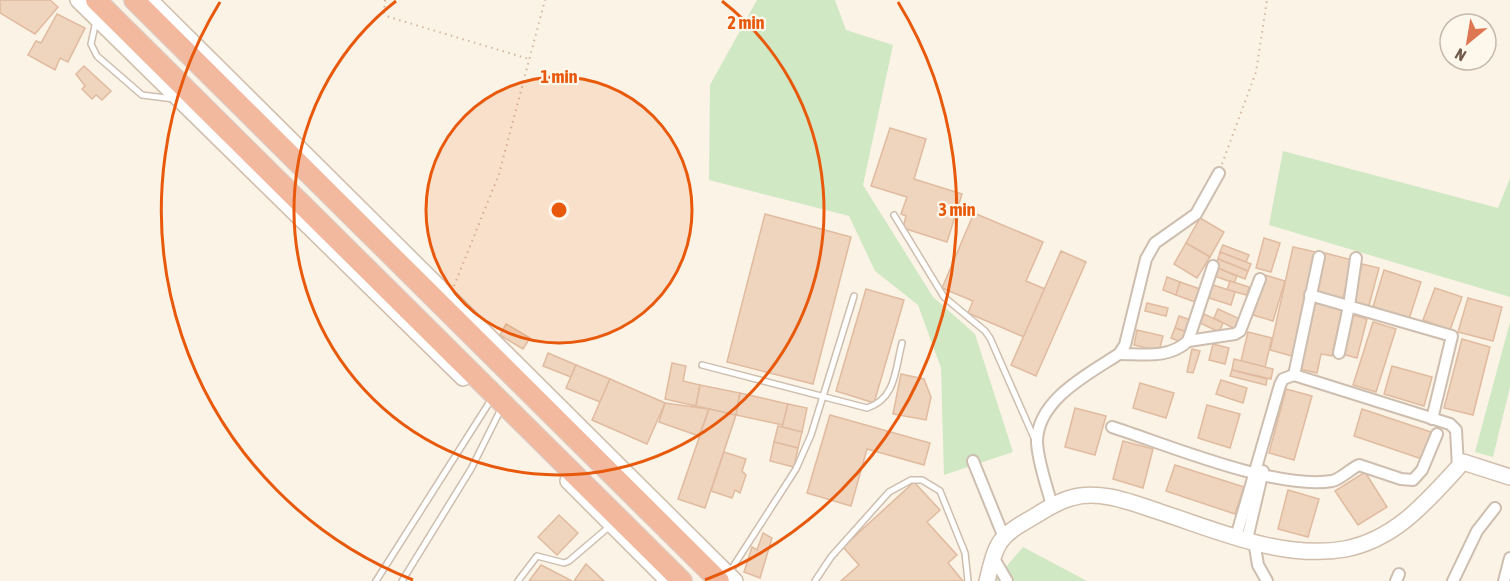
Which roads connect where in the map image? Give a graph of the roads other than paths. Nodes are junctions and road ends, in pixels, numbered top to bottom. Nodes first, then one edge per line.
1 (78, 0) edge
2 (134, 0) edge
3 (150, 0) edge
4 (96, 9) edge
5 (178, 99) junction
6 (1219, 173) road end
7 (894, 215) dead end
8 (1320, 257) dead end
9 (1356, 258) dead end
10 (1213, 266) dead end
11 (1260, 279) dead end
12 (1310, 295) junction
13 (854, 296) dead end
14 (1349, 306) junction
15 (1188, 341) junction
16 (902, 344) dead end
17 (1339, 353) dead end
18 (1119, 354) junction
19 (702, 365) dead end
20 (1294, 375) junction
21 (823, 399) junction
22 (494, 408) junction
23 (1432, 419) junction
24 (1112, 427) dead end
25 (1437, 434) dead end
26 (1037, 445) junction
27 (974, 461) dead end
28 (1458, 467) junction
29 (1259, 474) junction
30 (1510, 477) edge
31 (1052, 506) junction
32 (1496, 508) dead end
33 (611, 525) junction
34 (1008, 532) junction
35 (1246, 539) junction
36 (993, 557) junction
37 (1510, 558) edge
38 (727, 579) edge
39 (377, 580) edge
40 (402, 581) edge
41 (518, 581) edge
42 (668, 581) edge
43 (681, 581) edge
44 (815, 581) edge
45 (968, 581) edge
46 (987, 581) edge
47 (1007, 581) edge
48 (1267, 581) edge
49 (1454, 581) edge
50 (1504, 581) edge

1 - 4 street
2 - 38 highway
3 - 38 street
4 - 5 street
4 - 5 lane
4 - 43 highway
5 - 22 street
6 - 18 street
7 - 26 lane
8 - 12 street
9 - 14 street
10 - 15 street
11 - 15 street
12 - 14 street
12 - 20 street
13 - 21 lane
14 - 17 street
14 - 23 street
15 - 18 street
16 - 21 lane
18 - 26 street
19 - 21 lane
20 - 23 street
20 - 29 street
21 - 38 lane
22 - 33 street
22 - 39 lane
22 - 40 lane
23 - 28 street
24 - 29 street
25 - 29 street
26 - 31 street
27 - 34 street
28 - 30 street
28 - 35 street
29 - 35 street
31 - 34 street
31 - 35 street
32 - 49 street
33 - 41 lane
33 - 42 street
34 - 36 street
35 - 48 street
36 - 46 street
36 - 47 street
37 - 50 street
44 - 45 lane

